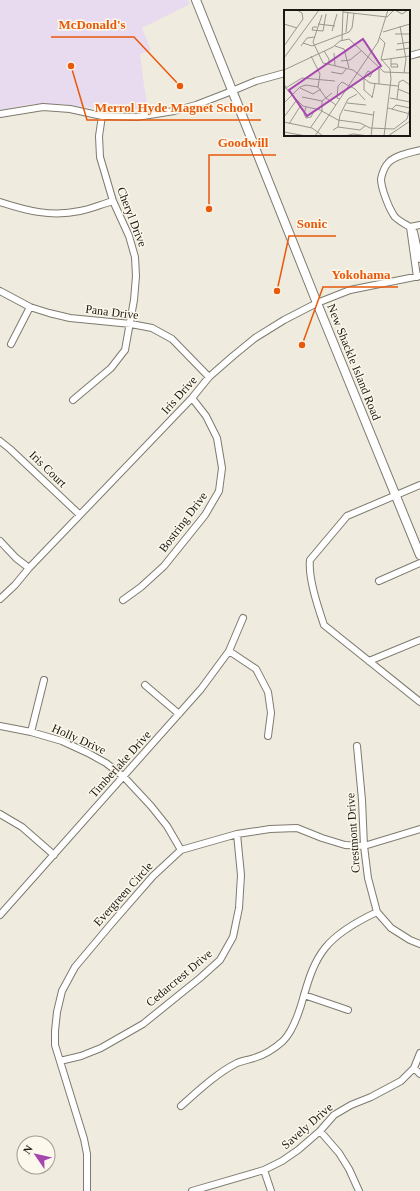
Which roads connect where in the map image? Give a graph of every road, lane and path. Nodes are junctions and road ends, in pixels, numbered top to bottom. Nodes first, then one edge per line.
1 (196, 0) edge
2 (420, 53) edge
3 (410, 56) edge
4 (284, 73) edge
5 (232, 91) junction
6 (0, 114) edge
7 (102, 116) junction
8 (420, 150) edge
9 (113, 201) junction
10 (0, 202) edge
11 (414, 226) edge
12 (420, 259) edge
13 (419, 276) edge
14 (0, 291) edge
15 (317, 303) junction
16 (30, 307) junction
17 (131, 324) junction
18 (11, 344) dead end
19 (209, 377) junction
20 (192, 398) junction
21 (73, 400) dead end
22 (0, 441) edge
23 (420, 485) edge
24 (396, 494) junction
25 (80, 515) junction
26 (0, 541) edge
27 (420, 555) edge
28 (420, 563) edge
29 (29, 568) junction
30 (379, 581) dead end
31 (0, 600) edge
32 (123, 600) dead end
33 (243, 618) dead end
34 (420, 640) edge
35 (229, 651) junction
36 (369, 661) junction
37 (44, 680) dead end
38 (145, 685) dead end
39 (420, 702) edge
40 (179, 714) junction
41 (0, 726) edge
42 (31, 732) junction
43 (268, 736) dead end
44 (357, 746) dead end
45 (124, 777) junction
46 (0, 814) edge
47 (420, 829) edge
48 (237, 834) junction
49 (364, 846) junction
50 (181, 850) junction
51 (54, 855) junction
52 (377, 912) junction
53 (0, 915) edge
54 (420, 944) edge
55 (304, 994) junction
56 (348, 1010) dead end
57 (420, 1053) edge
58 (60, 1061) junction
59 (414, 1068) junction
60 (420, 1074) edge
61 (181, 1106) dead end
62 (320, 1130) junction
63 (264, 1170) junction
64 (87, 1191) edge
65 (192, 1191) edge
66 (271, 1191) edge
67 (359, 1191) edge

1 - 5 main road, New Shackle Island Road
2 - 3 street
4 - 5 street
5 - 7 street
5 - 15 main road, New Shackle Island Road
6 - 7 street
7 - 9 street, Cheryl Drive
8 - 11 street
9 - 10 street
9 - 17 street, Cheryl Drive
11 - 12 street
11 - 13 street
13 - 15 street, Iris Drive
14 - 16 street, Pana Drive
15 - 19 street, Iris Drive
15 - 24 main road, New Shackle Island Road
16 - 17 street, Pana Drive
16 - 18 street
17 - 19 street, Pana Drive
17 - 21 street, Cheryl Drive
19 - 20 street, Iris Drive
20 - 25 street, Iris Drive
20 - 32 street, Bostring Drive
22 - 25 street, Iris Court
23 - 24 street
24 - 27 main road, New Shackle Island Road
24 - 36 street
25 - 29 street, Iris Drive
26 - 29 street
28 - 30 street
29 - 31 street, Iris Drive
33 - 35 street, Timberlake Drive
34 - 36 street
35 - 40 street, Timberlake Drive
35 - 43 street
36 - 39 street
37 - 42 street
38 - 40 street
40 - 45 street, Timberlake Drive
41 - 42 street, Holly Drive
42 - 45 street, Holly Drive
44 - 49 street, Crestmont Drive
45 - 50 street, Holly Drive
45 - 51 street, Timberlake Drive
46 - 51 street
47 - 49 street, Evergreen Circle
48 - 49 street, Evergreen Circle
48 - 50 street, Evergreen Circle
48 - 58 street, Cedarcrest Drive
49 - 52 street, Crestmont Drive
50 - 58 street, Evergreen Circle
51 - 53 street, Timberlake Drive
52 - 54 street, Crestmont Drive
52 - 55 street
55 - 56 street
55 - 61 street
57 - 59 street, Savely Drive
58 - 64 street, Evergreen Circle
59 - 60 street
59 - 62 street, Savely Drive
62 - 63 street, Savely Drive
62 - 67 street
63 - 65 street, Savely Drive
63 - 66 street

